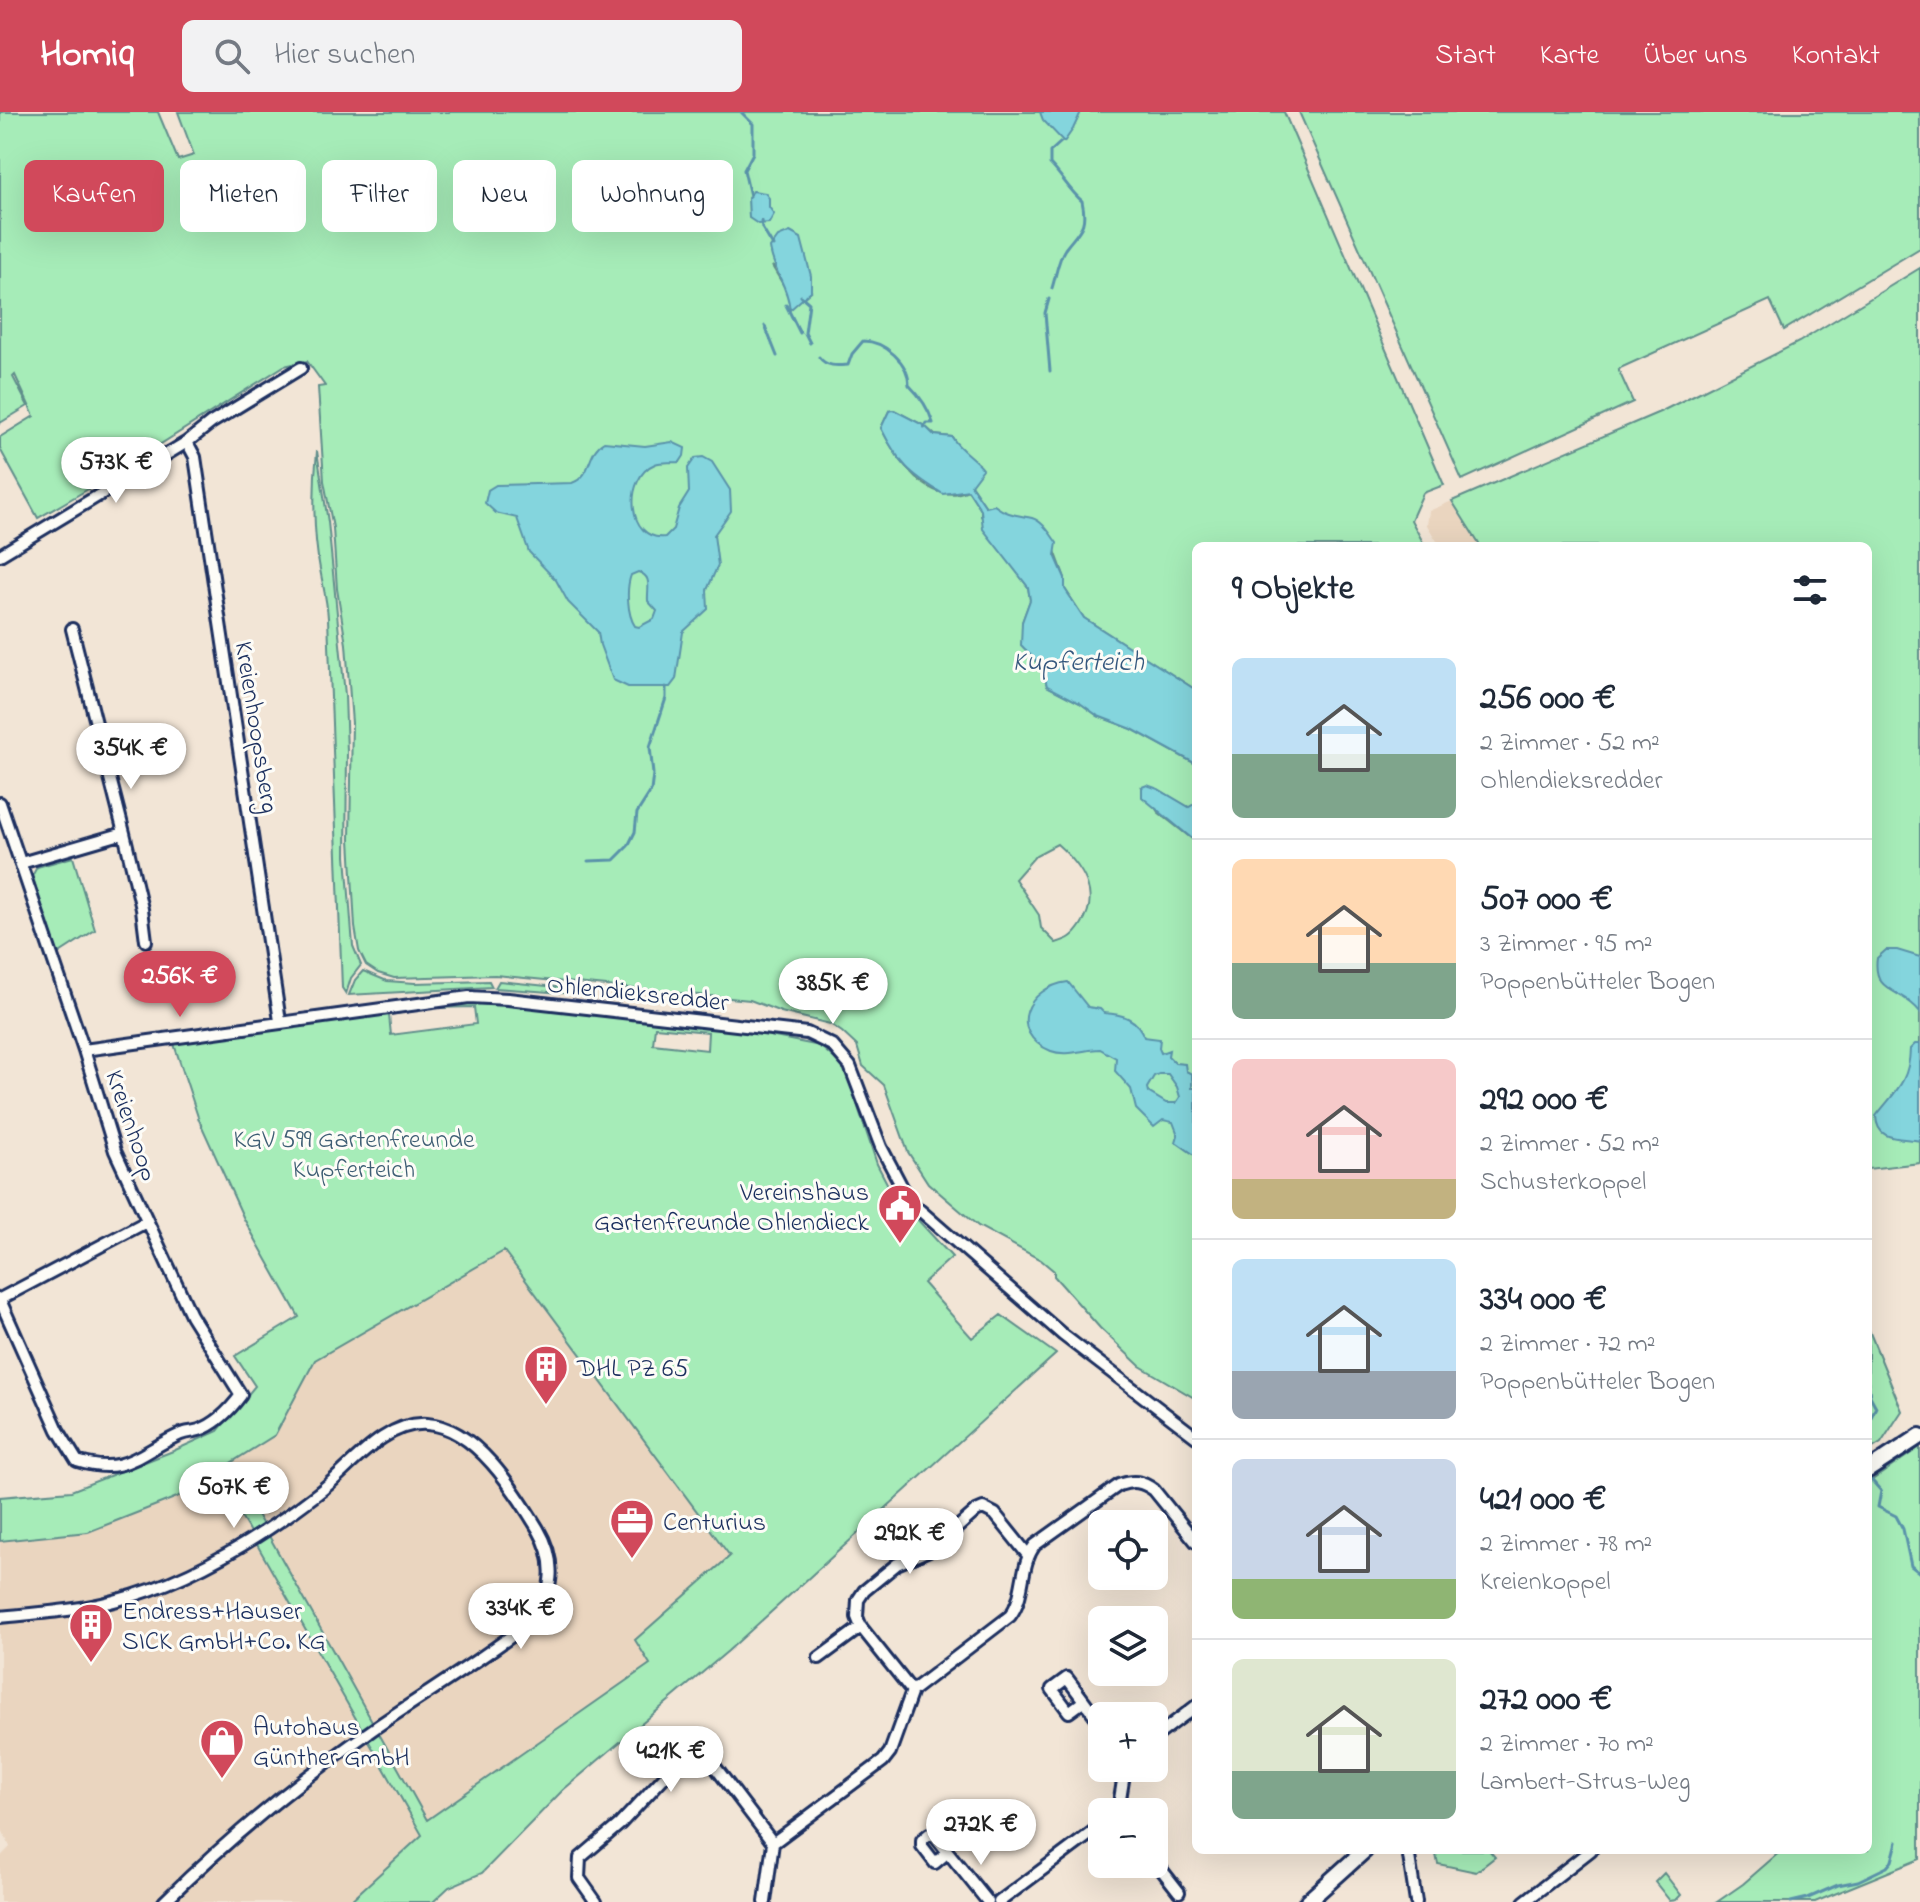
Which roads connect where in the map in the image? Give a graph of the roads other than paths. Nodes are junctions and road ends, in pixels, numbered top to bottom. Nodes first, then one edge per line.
1 (301, 368) dead end
2 (187, 442) junction
3 (0, 555) edge
4 (72, 629) dead end
5 (0, 803) edge
6 (124, 833) junction
7 (21, 863) junction
8 (146, 941) dead end
9 (280, 1021) junction
10 (84, 1050) junction
11 (146, 1222) junction
12 (0, 1299) edge
13 (1192, 1434) edge
14 (1920, 1436) edge
15 (1872, 1467) edge
16 (1192, 1537) edge
17 (1028, 1555) junction
18 (0, 1617) edge
19 (861, 1627) junction
20 (819, 1658) dead end
21 (912, 1691) junction
22 (1084, 1701) dead end
23 (1088, 1706) edge
24 (1192, 1709) edge
25 (1168, 1727) edge
26 (1088, 1835) edge
27 (773, 1843) junction
28 (948, 1852) dead end
29 (1361, 1854) edge
30 (1409, 1854) edge
31 (1586, 1854) edge
32 (1168, 1878) edge
33 (1179, 1892) dead end
34 (164, 1902) edge
35 (596, 1902) edge
36 (765, 1902) edge
37 (988, 1902) edge
38 (999, 1902) edge
39 (1307, 1902) edge
40 (1416, 1902) edge
41 (1524, 1902) edge

1 - 2 street
2 - 3 street
2 - 9 street, Kreienhoopsberg
4 - 6 street
5 - 7 street, Kreienhoop
6 - 7 street
6 - 8 street
7 - 10 street, Kreienhoop
9 - 10 street, Ohlendieksredder
9 - 13 street, Ohlendieksredder
10 - 11 street, Kreienhoop
11 - 12 street
11 - 12 street, Kreienhoop
14 - 15 main road
16 - 17 street
17 - 19 street
17 - 21 street
18 - 34 street
19 - 20 street
19 - 21 street
21 - 27 street
22 - 23 street
24 - 25 street
26 - 38 street
27 - 35 street
27 - 36 street
28 - 37 street
29 - 39 main road
30 - 40 street
31 - 41 street
32 - 33 street

